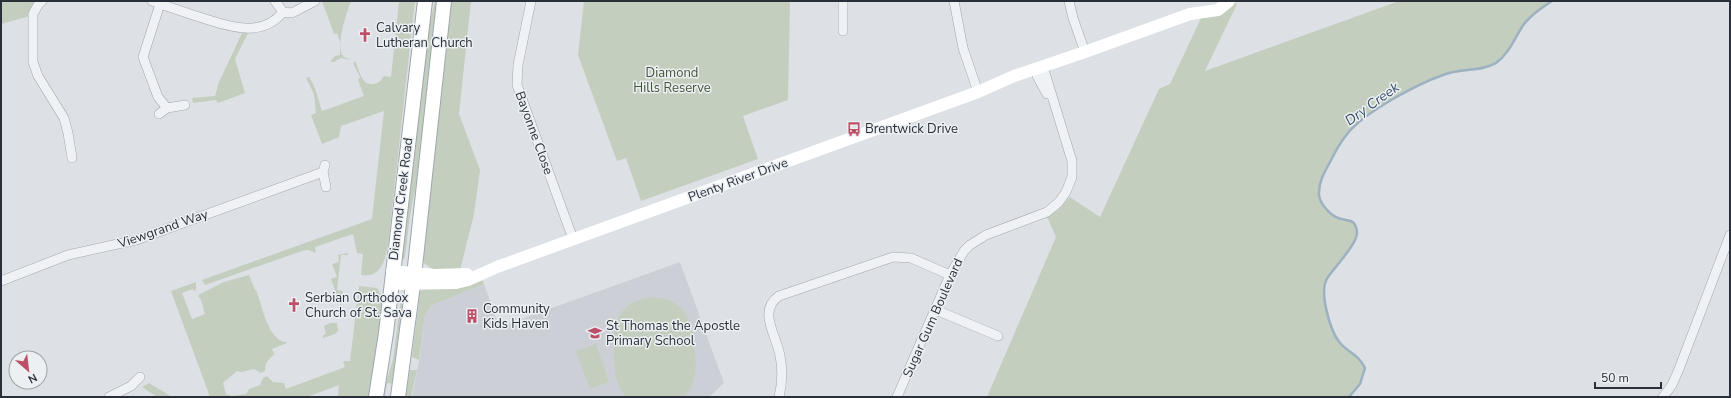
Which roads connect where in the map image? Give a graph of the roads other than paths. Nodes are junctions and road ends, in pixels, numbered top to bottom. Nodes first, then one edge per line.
1 (42, 1) edge
2 (275, 1) edge
3 (315, 1) edge
4 (425, 1) edge
5 (444, 1) edge
6 (531, 1) edge
7 (843, 1) edge
8 (954, 1) edge
9 (1069, 1) edge
10 (1219, 1) edge
11 (1229, 1) edge
12 (156, 2) edge
13 (283, 12) junction
14 (1190, 14) junction
15 (843, 31) dead end
16 (1086, 52) junction
17 (1040, 72) junction
18 (978, 92) junction
19 (185, 105) dead end
20 (167, 108) junction
21 (159, 114) dead end
22 (72, 158) dead end
23 (326, 187) dead end
24 (1730, 235) edge
25 (573, 239) junction
26 (950, 275) junction
27 (392, 278) junction
28 (414, 279) junction
29 (1, 281) edge
30 (936, 310) junction
31 (998, 336) dead end
32 (140, 377) dead end
33 (109, 397) edge
34 (376, 397) edge
35 (398, 397) edge
36 (779, 397) edge
37 (897, 397) edge
38 (1663, 397) edge

1 - 22 street
2 - 13 street
3 - 13 street
4 - 27 main road, Diamond Creek Road
5 - 28 main road, Diamond Creek Road
6 - 25 street, Bayonne Close
7 - 15 street
8 - 18 street
9 - 16 street
10 - 14 street, Plenty River Drive
11 - 14 street, Plenty River Drive
12 - 13 street
12 - 20 street
14 - 16 street, Plenty River Drive
16 - 17 street, Plenty River Drive
17 - 18 street, Plenty River Drive
17 - 26 street, Sugar Gum Boulevard
18 - 25 street, Plenty River Drive
19 - 20 street
20 - 21 street
23 - 29 street, Viewgrand Way
24 - 38 street
25 - 28 street, Plenty River Drive
26 - 30 street, Sugar Gum Boulevard
26 - 36 street
27 - 28 street, Plenty River Drive
27 - 34 main road, Diamond Creek Road
28 - 35 main road, Diamond Creek Road
30 - 31 street
30 - 37 street, Sugar Gum Boulevard
32 - 33 street

